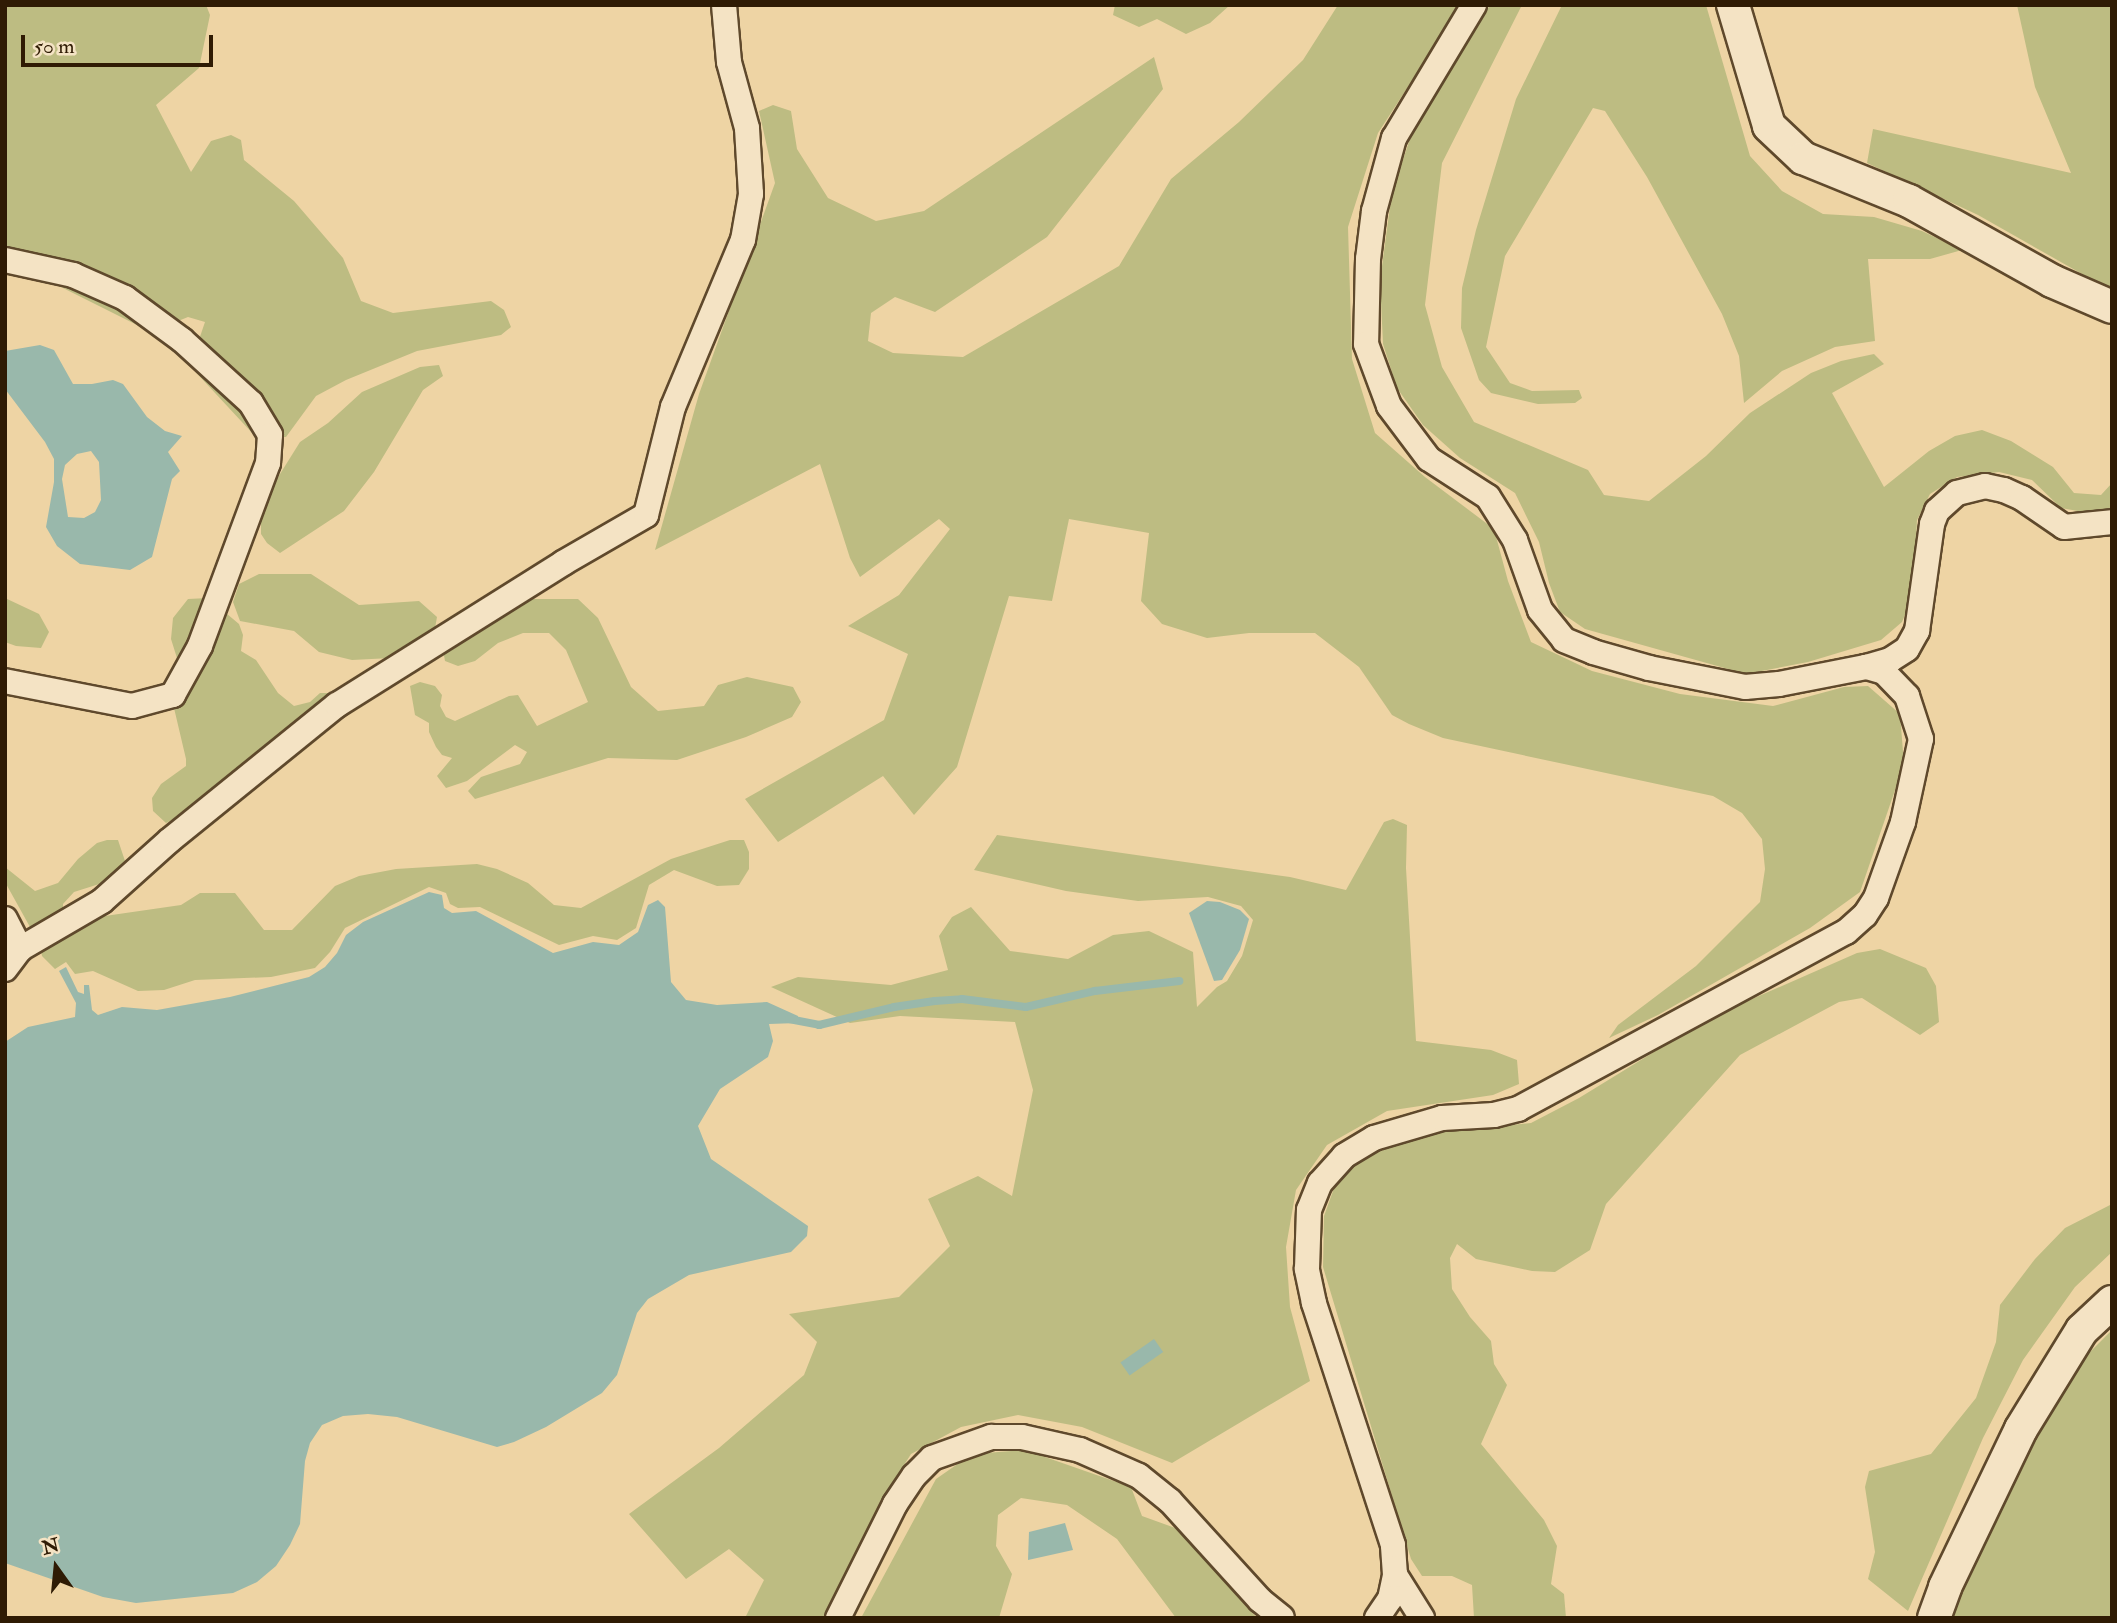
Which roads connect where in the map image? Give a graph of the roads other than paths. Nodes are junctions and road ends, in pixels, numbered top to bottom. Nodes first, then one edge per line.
1 (724, 5) edge
2 (1474, 5) edge
3 (1732, 5) edge
4 (5, 260) edge
5 (2112, 307) edge
6 (2112, 523) edge
7 (1866, 667) junction
8 (5, 681) edge
9 (5, 919) edge
10 (20, 949) junction
11 (5, 969) edge
12 (2112, 1302) edge
13 (1395, 1575) junction
14 (838, 1618) edge
15 (1282, 1618) edge
16 (1377, 1618) edge
17 (1422, 1618) edge
18 (1934, 1618) edge

1 - 10 street
2 - 7 street
3 - 5 street
4 - 8 street
6 - 7 street
7 - 13 street
9 - 10 street
10 - 11 street
12 - 18 street
13 - 16 street
13 - 17 street
14 - 15 street

